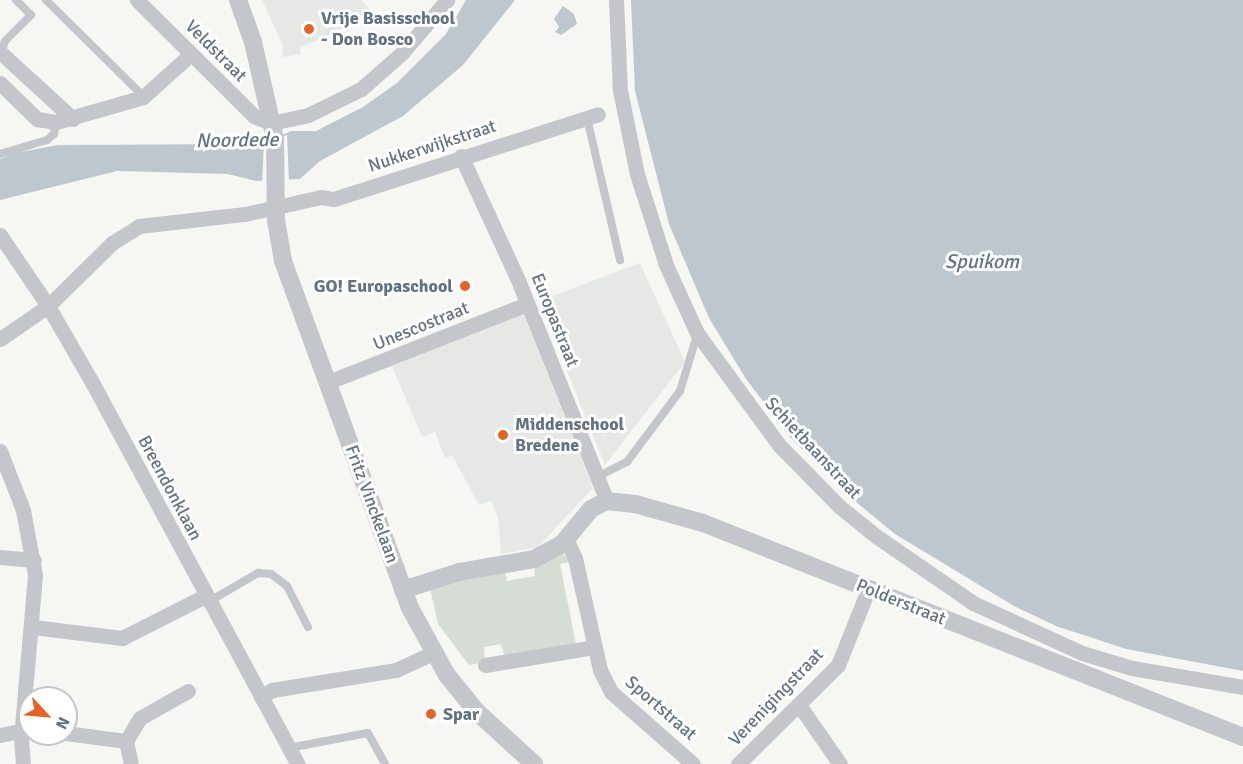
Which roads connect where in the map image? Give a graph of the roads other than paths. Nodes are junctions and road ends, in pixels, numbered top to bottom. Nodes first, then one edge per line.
1 (16, 0) edge
2 (46, 0) edge
3 (137, 0) edge
4 (238, 0) edge
5 (447, 0) edge
6 (616, 0) edge
7 (1, 51) edge
8 (191, 54) junction
9 (0, 84) edge
10 (143, 97) junction
11 (593, 116) joint
12 (72, 119) junction
13 (56, 122) junction
14 (273, 131) junction
15 (0, 154) edge
16 (461, 156) junction
17 (277, 208) junction
18 (0, 235) edge
19 (620, 260) dead end
20 (528, 304) junction
21 (48, 306) junction
22 (697, 333) junction
23 (0, 339) edge
24 (328, 382) junction
25 (0, 451) edge
26 (4, 469) edge
27 (597, 477) junction
28 (607, 501) junction
29 (566, 539) junction
30 (0, 557) edge
31 (33, 560) junction
32 (403, 590) junction
33 (868, 590) junction
34 (207, 599) junction
35 (33, 627) junction
36 (308, 627) dead end
37 (594, 647) junction
38 (432, 653) junction
39 (485, 665) dead end
40 (29, 686) edge
41 (1243, 687) edge
42 (188, 692) dead end
43 (261, 697) junction
44 (799, 705) junction
45 (18, 730) edge
46 (0, 735) edge
47 (78, 735) edge
48 (1243, 737) edge
49 (126, 741) junction
50 (24, 746) edge
51 (289, 748) junction
52 (23, 764) edge
53 (130, 764) edge
54 (298, 764) edge
55 (385, 764) edge
56 (534, 764) edge
57 (693, 764) edge
58 (738, 764) edge
59 (840, 764) edge

1 - 7 lane
2 - 10 lane
3 - 8 street, Veldstraat
4 - 14 street, Fritz Vinckelaan
5 - 14 street
6 - 22 street, Schietbaanstraat
7 - 12 street
8 - 10 street
8 - 14 street, Veldstraat
9 - 13 street
10 - 12 street
11 - 16 street, Nukkerwijkstraat
11 - 19 lane
12 - 13 street
13 - 15 lane
14 - 17 street, Fritz Vinckelaan
16 - 17 street, Nukkerwijkstraat
16 - 20 street, Europastraat
17 - 21 street, Nukkerwijkstraat
17 - 24 street, Fritz Vinckelaan
18 - 21 street, Breendonklaan
20 - 24 street, Unescostraat
20 - 27 street, Europastraat
21 - 23 street, Nukkerwijkstraat
21 - 34 street, Breendonklaan
22 - 27 lane
22 - 41 street, Schietbaanstraat
24 - 32 street, Fritz Vinckelaan
25 - 26 street
26 - 31 street
27 - 28 street, Europastraat
28 - 29 street
28 - 33 street, Polderstraat
29 - 32 street
29 - 37 street, Sportstraat
30 - 31 street
31 - 35 street
32 - 38 street, Fritz Vinckelaan
33 - 44 street, Verenigingstraat
33 - 48 street, Polderstraat
34 - 35 street
34 - 36 lane
34 - 43 street, Breendonklaan
35 - 40 street
37 - 39 street
37 - 57 street, Sportstraat
38 - 43 street
38 - 56 street, Fritz Vinckelaan
42 - 49 street
43 - 51 street, Breendonklaan
44 - 58 street, Verenigingstraat
44 - 59 street
45 - 46 street
47 - 49 street
49 - 53 street
50 - 52 street
51 - 54 street, Breendonklaan
51 - 55 lane

